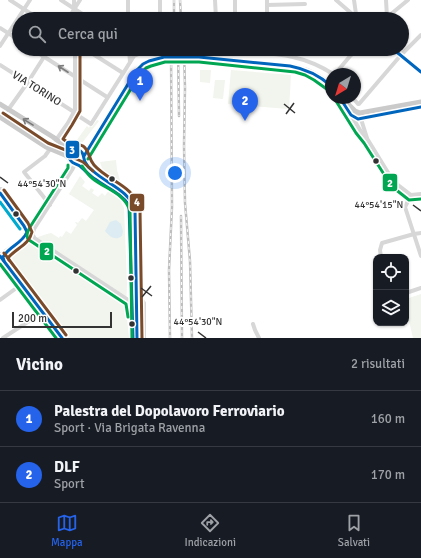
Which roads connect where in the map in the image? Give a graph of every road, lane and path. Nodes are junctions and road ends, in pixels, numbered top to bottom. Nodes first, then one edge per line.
1 (10, 0) edge
2 (30, 0) edge
3 (61, 0) edge
4 (74, 0) edge
5 (80, 0) edge
6 (128, 0) edge
7 (160, 0) edge
8 (215, 0) edge
9 (235, 0) edge
10 (267, 0) edge
11 (336, 0) edge
12 (354, 0) edge
13 (386, 0) edge
14 (408, 0) edge
15 (306, 4) dead end
16 (267, 5) junction
17 (74, 9) junction
18 (24, 10) junction
19 (27, 12) edge
20 (72, 12) edge
21 (79, 12) edge
22 (128, 12) edge
23 (160, 12) edge
24 (216, 12) edge
25 (235, 12) edge
26 (267, 12) edge
27 (350, 12) edge
28 (356, 12) edge
29 (386, 12) edge
30 (393, 12) edge
31 (0, 28) edge
32 (12, 29) edge
33 (9, 34) junction
34 (421, 35) edge
35 (12, 36) edge
36 (0, 46) edge
37 (409, 46) edge
38 (44, 56) joint
39 (75, 56) edge
40 (96, 56) edge
41 (130, 56) edge
42 (134, 56) edge
43 (288, 56) edge
44 (350, 56) edge
45 (399, 56) edge
46 (401, 56) edge
47 (200, 57) joint
48 (130, 62) junction
49 (0, 65) edge
50 (325, 68) edge
51 (339, 68) edge
52 (421, 72) edge
53 (123, 74) junction
54 (75, 77) junction
55 (325, 81) edge
56 (28, 82) junction
57 (107, 98) junction
58 (361, 102) edge
59 (421, 102) edge
60 (0, 104) edge
61 (346, 104) edge
62 (421, 107) edge
63 (8, 110) junction
64 (74, 112) junction
65 (353, 113) junction
66 (372, 116) junction
67 (0, 118) edge
68 (361, 119) junction
69 (106, 120) junction
70 (364, 128) junction
71 (56, 140) junction
72 (368, 140) junction
73 (50, 149) junction
74 (75, 149) junction
75 (68, 157) junction
76 (84, 157) junction
77 (75, 164) junction
78 (0, 190) edge
79 (421, 194) edge
80 (412, 195) junction
81 (50, 205) junction
82 (24, 226) junction
83 (34, 229) junction
84 (421, 233) edge
85 (414, 234) junction
86 (26, 237) junction
87 (34, 238) junction
88 (6, 252) junction
89 (381, 254) edge
90 (0, 255) edge
91 (421, 256) edge
92 (4, 261) junction
93 (22, 284) junction
94 (421, 288) edge
95 (409, 292) edge
96 (136, 293) junction
97 (0, 300) edge
98 (43, 312) junction
99 (133, 315) junction
100 (253, 324) dead end
101 (3, 338) edge
102 (62, 338) edge
103 (133, 338) edge
104 (137, 338) edge
105 (144, 338) edge
106 (260, 338) edge

1 - 18 street
2 - 18 street
3 - 17 street
4 - 17 street
5 - 17 street
6 - 22 street
7 - 23 street
8 - 24 street
9 - 25 street
10 - 16 street
11 - 27 street
12 - 28 street
13 - 29 street
14 - 30 street
15 - 16 street
16 - 26 street
17 - 20 street
17 - 21 street
18 - 19 street
31 - 33 street
32 - 33 street
33 - 35 street
33 - 36 street
34 - 37 street
54 -> 38 street
38 - 56 street
39 - 54 street
40 - 53 street
41 - 48 street
42 - 48 street
43 - 50 street
44 - 51 street
45 - 58 street
46 - 52 street
47 - 55 main road
47 - 69 main road, bridge
48 - 53 street
49 - 56 street, VIA TORINO
53 - 57 street
54 - 57 street
54 - 64 street
56 - 63 street
56 - 64 street, VIA TORINO
57 - 64 street, VIA TORINO
59 - 65 main road
60 - 63 main road
61 - 65 main road
62 - 66 main road
71 -> 63 main road
64 - 71 street
65 - 68 main road
65 - 72 street
66 - 68 main road
66 - 70 street
67 - 73 main road
68 - 70 street
69 - 74 main road
69 - 76 main road
70 - 72 street
71 - 74 main road
72 - 80 street
73 - 75 main road
73 - 81 street
74 - 75 main road
74 - 76 main road
75 - 77 main road
76 - 77 main road
76 - 96 main road
77 - 81 street
77 - 99 main road
78 - 82 street
79 - 80 street
80 - 85 street
81 - 83 street
82 - 83 street
82 - 86 street
83 - 87 street
84 - 85 street
85 - 89 street
85 - 91 street
86 - 87 street
86 - 88 street
87 - 99 street
88 - 90 street
88 - 92 street
90 - 92 street
92 - 93 street
93 - 97 street
93 - 98 street
94 - 95 street
96 - 104 main road
96 - 105 street
98 - 101 street
98 - 102 street
99 - 103 main road
100 - 106 street

